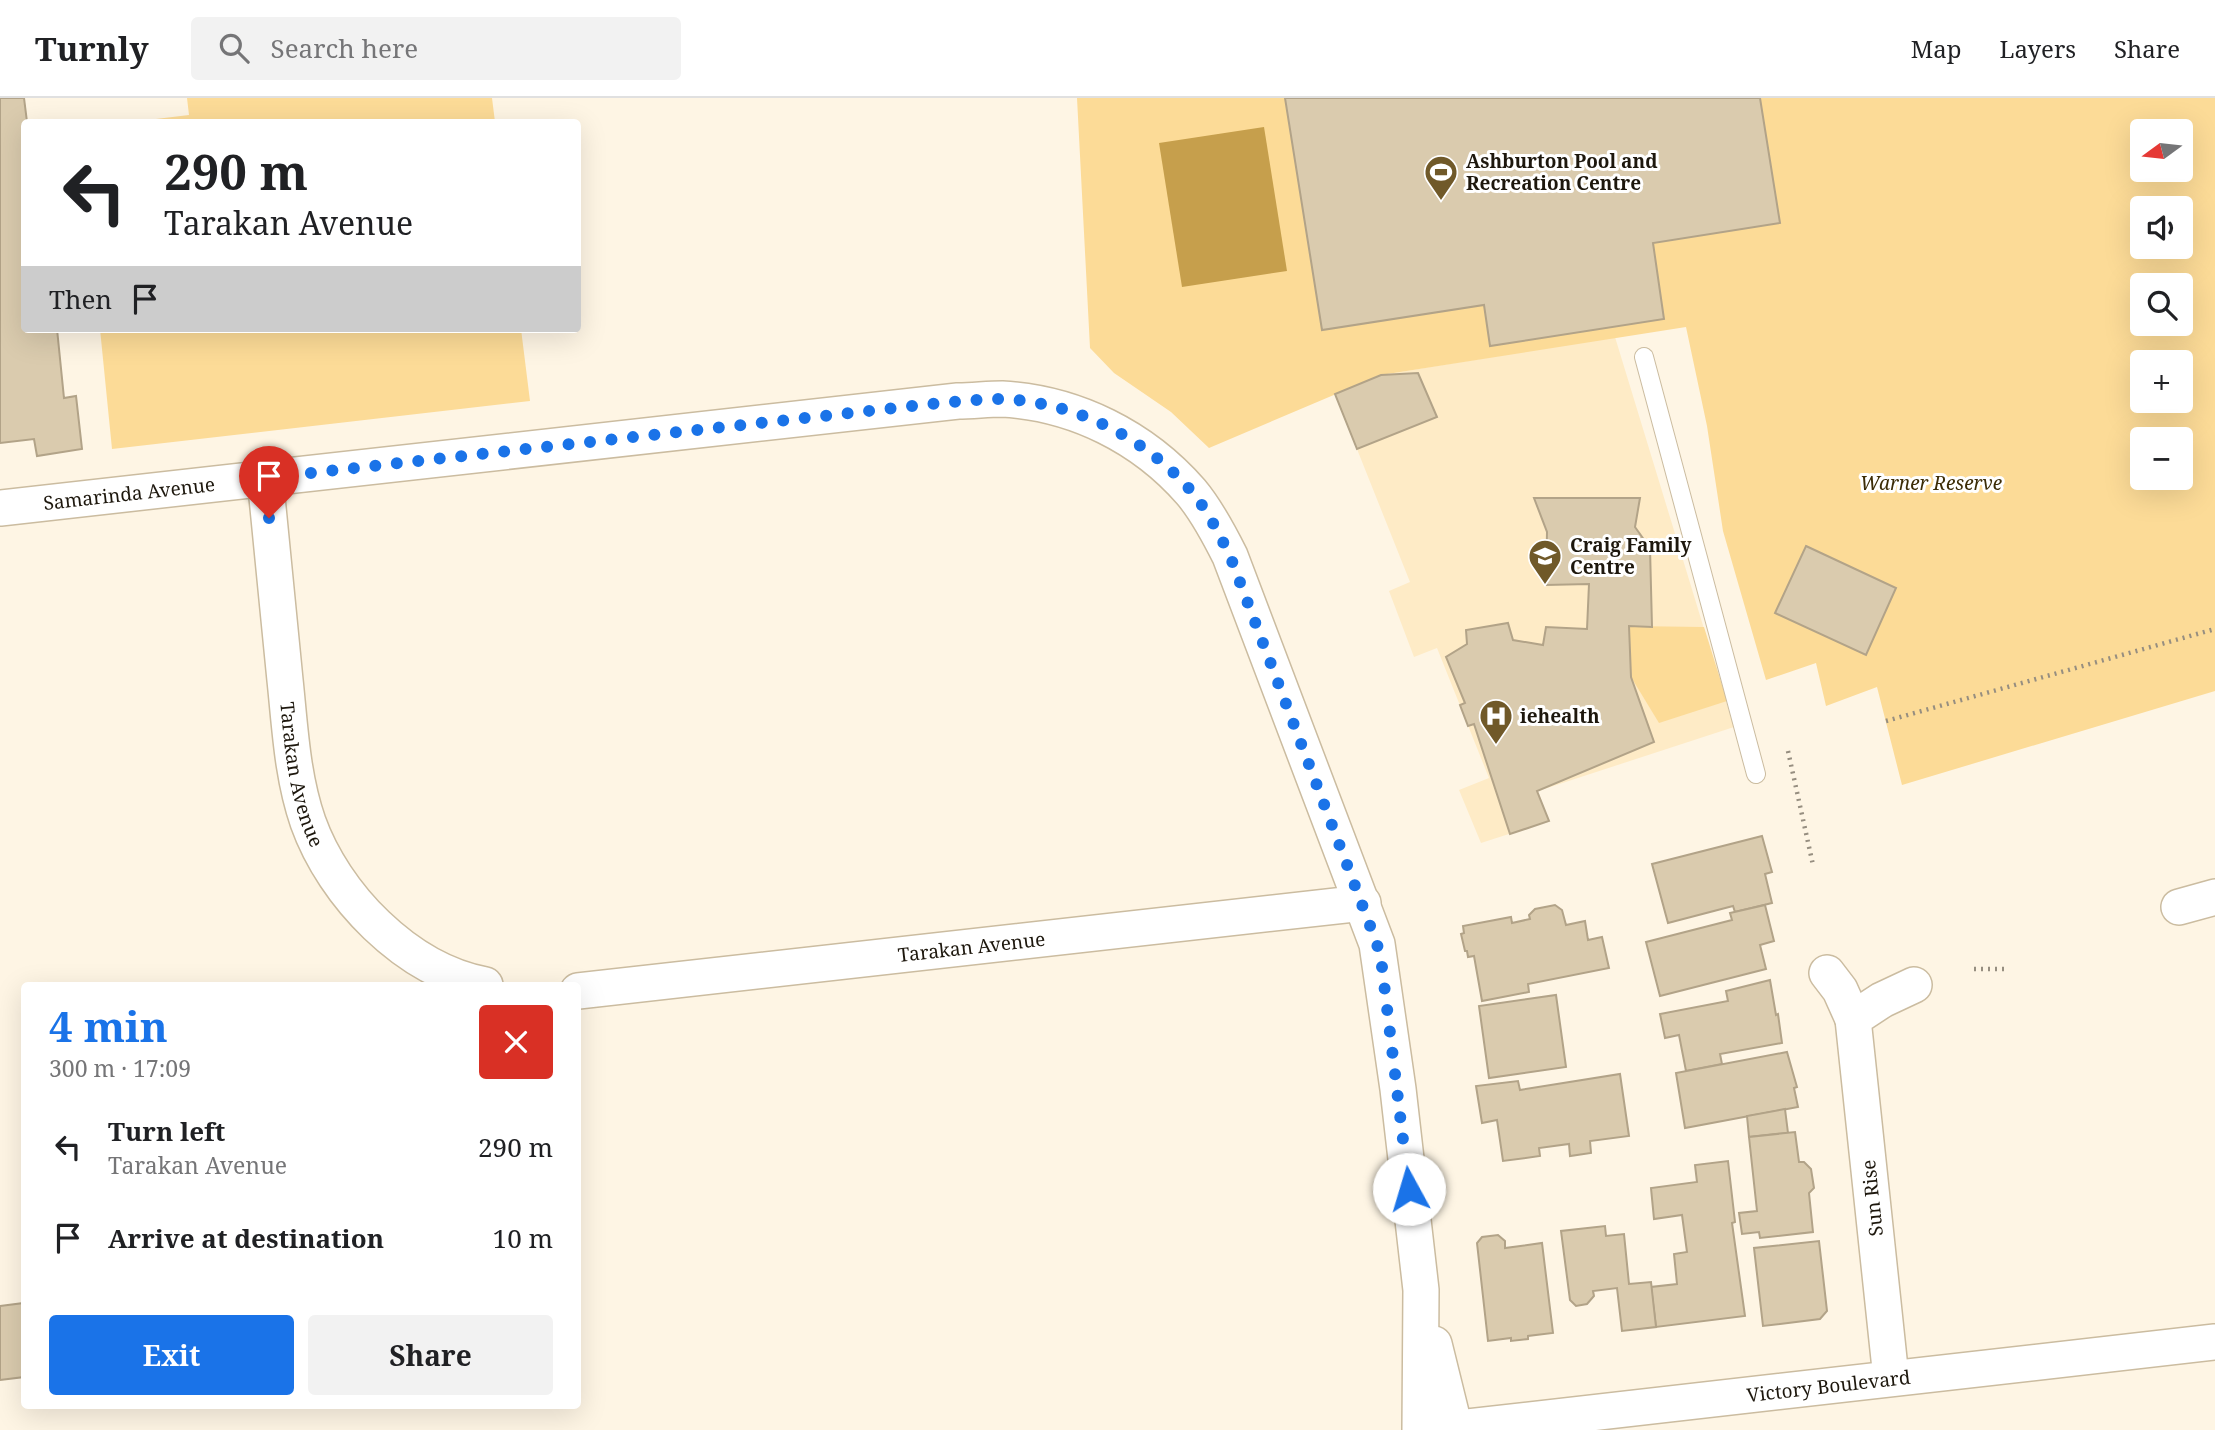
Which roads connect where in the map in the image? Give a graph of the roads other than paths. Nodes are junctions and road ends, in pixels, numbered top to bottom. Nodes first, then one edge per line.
1 (1644, 357) dead end
2 (265, 478) junction
3 (0, 508) edge
4 (1756, 774) dead end
5 (2215, 897) edge
6 (1363, 903) junction
7 (2179, 907) dead end
8 (1827, 973) dead end
9 (476, 982) edge
10 (1914, 985) dead end
11 (581, 991) edge
12 (1853, 1019) junction
13 (1421, 1290) junction
14 (2215, 1342) edge
15 (1891, 1378) junction
16 (1448, 1429) edge
17 (1420, 1430) edge

1 - 4 lane
2 - 3 street, Samarinda Avenue
2 - 6 street, Samarinda Avenue
2 - 9 street, Tarakan Avenue
5 - 7 street
6 - 11 street, Tarakan Avenue
6 - 13 street, Samarinda Avenue
8 - 12 street, Sun Rise
10 - 12 street
12 - 15 street, Sun Rise
13 - 16 street, Samarinda Avenue
13 - 17 street, Samarinda Avenue
14 - 15 street, Victory Boulevard
15 - 16 street, Victory Boulevard

